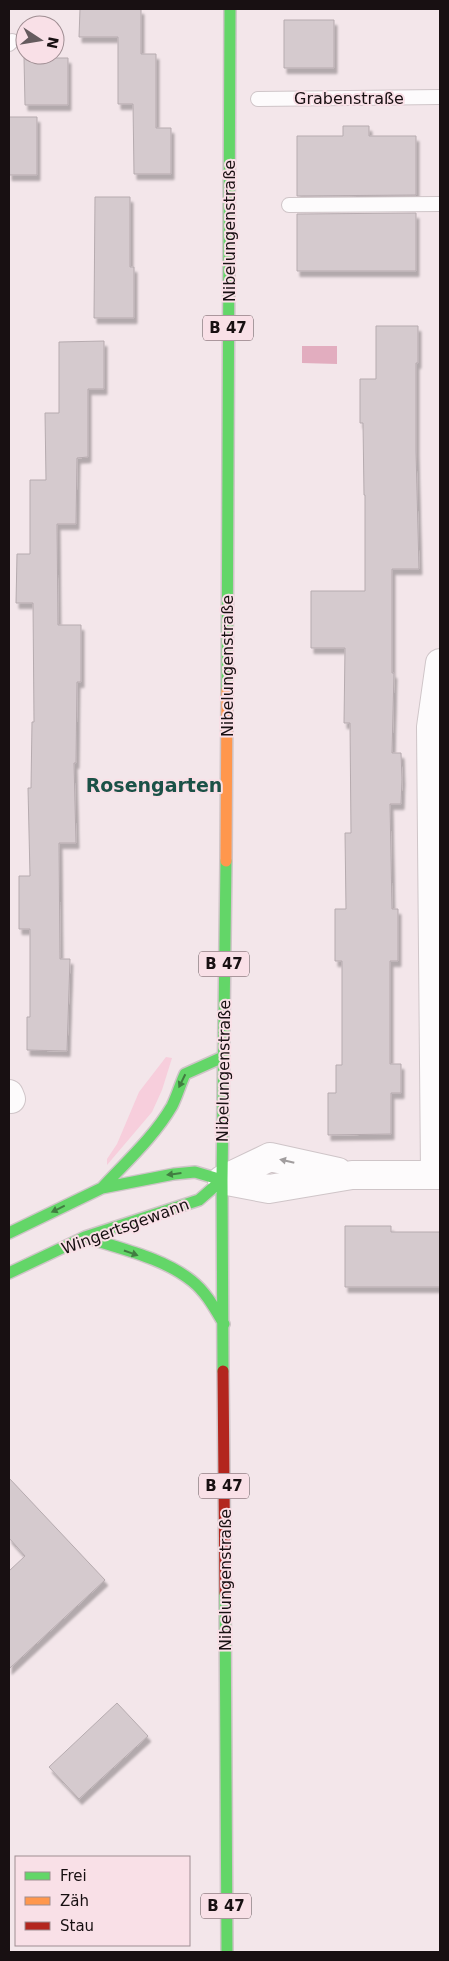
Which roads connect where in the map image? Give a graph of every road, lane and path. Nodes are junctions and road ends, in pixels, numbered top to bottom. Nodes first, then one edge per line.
1 (230, 9) edge
2 (440, 97) edge
3 (258, 99) dead end
4 (440, 204) edge
5 (289, 205) dead end
6 (440, 663) edge
7 (223, 1057) junction
8 (438, 1175) edge
9 (222, 1180) junction
10 (102, 1188) junction
11 (9, 1234) edge
12 (85, 1237) junction
13 (9, 1274) edge
14 (224, 1324) junction
15 (227, 1952) edge

1 - 7 main road, Nibelungenstraße / B 47
2 - 3 lane, Grabenstraße
4 - 5 lane
6 - 8 street
7 - 9 main road, Nibelungenstraße / B 47
7 -> 10 main road
8 - 9 street
9 -> 10 main road, Wingertsgewann
9 - 12 main road, Wingertsgewann
9 - 14 main road, Nibelungenstraße / B 47
10 -> 11 main road, Wingertsgewann
12 - 13 main road, Wingertsgewann
12 -> 14 main road
14 - 15 main road, Nibelungenstraße / B 47

